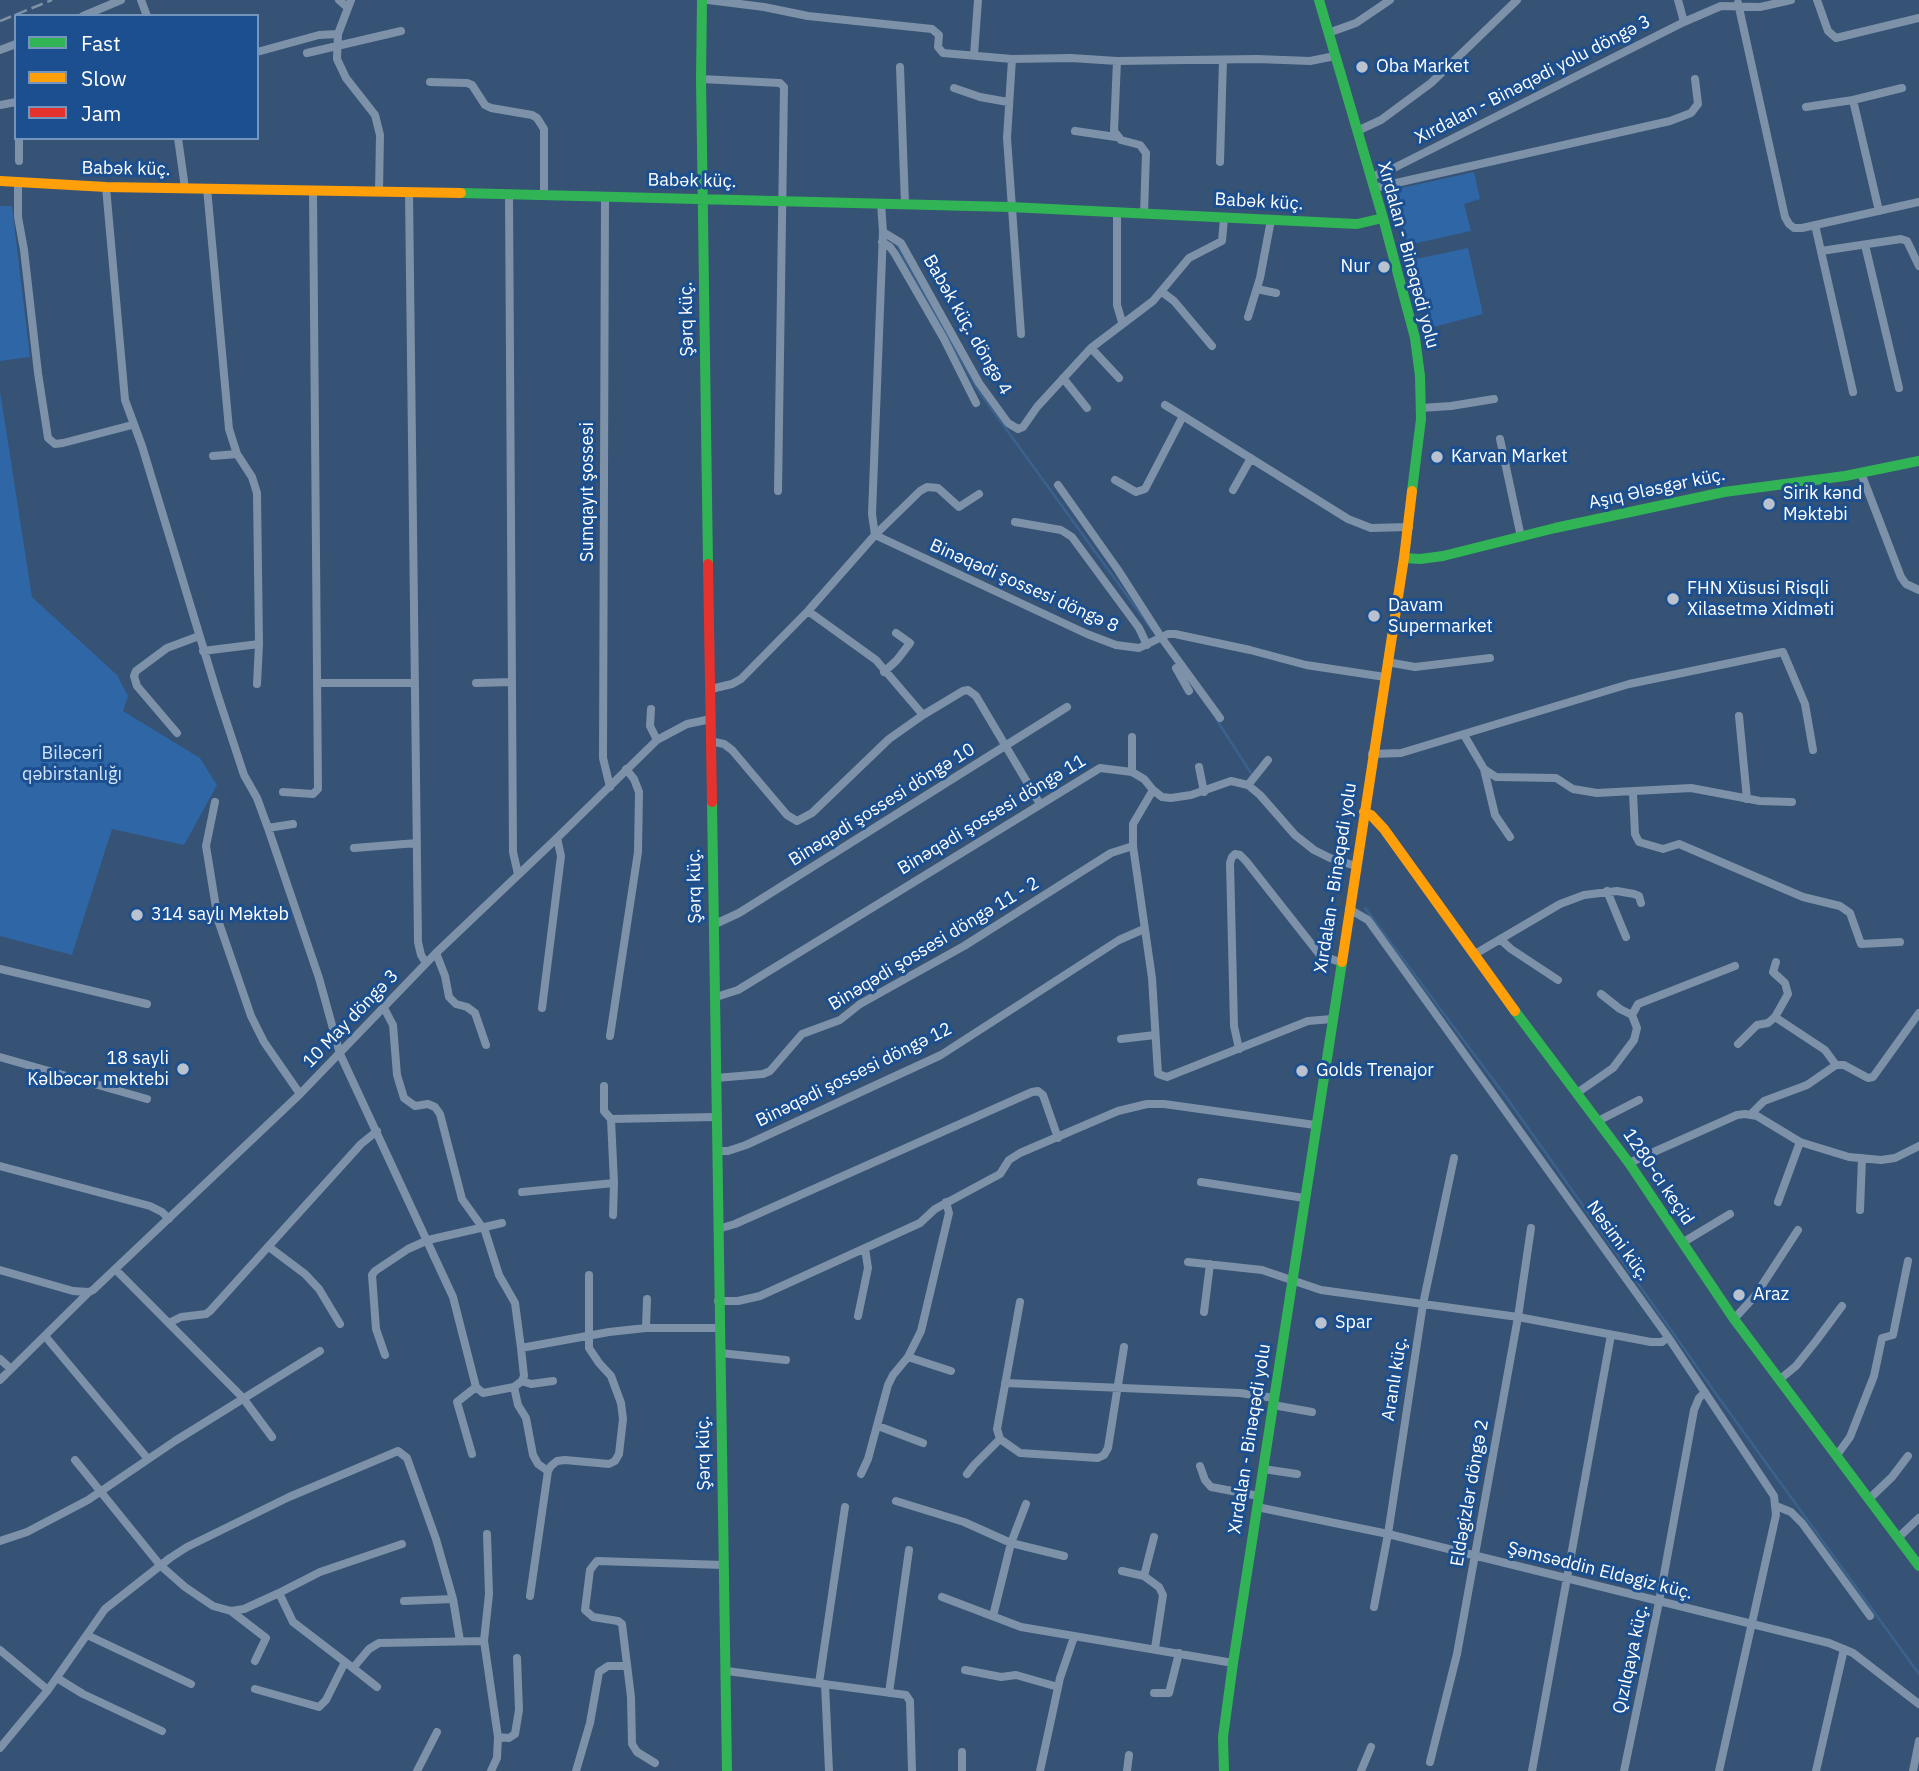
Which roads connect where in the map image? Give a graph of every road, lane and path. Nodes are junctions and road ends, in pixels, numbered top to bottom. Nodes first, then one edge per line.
1 (121, 0) edge
2 (339, 0) edge
3 (702, 0) edge
4 (708, 0) edge
5 (978, 0) edge
6 (1319, 0) edge
7 (1390, 0) edge
8 (1517, 0) edge
9 (1678, 0) edge
10 (1791, 0) edge
11 (1817, 0) edge
12 (349, 3) edge
13 (1738, 3) edge
14 (88, 14) edge
15 (1919, 18) edge
16 (1684, 22) junction
17 (401, 31) dead end
18 (1328, 33) junction
19 (338, 34) junction
20 (336, 47) junction
21 (259, 51) edge
22 (307, 53) dead end
23 (974, 55) junction
24 (1335, 56) junction
25 (1012, 59) junction
26 (1223, 60) junction
27 (1117, 61) junction
28 (900, 67) dead end
29 (701, 79) junction
30 (1695, 79) dead end
31 (430, 82) dead end
32 (954, 88) dead end
33 (1902, 88) dead end
34 (1853, 100) junction
35 (1008, 102) junction
36 (1806, 107) dead end
37 (1075, 131) dead end
38 (1357, 131) junction
39 (1116, 136) junction
40 (19, 140) edge
41 (178, 140) edge
42 (19, 161) dead end
43 (1220, 162) dead end
44 (0, 181) edge
45 (18, 182) junction
46 (1372, 182) junction
47 (106, 187) junction
48 (185, 188) junction
49 (207, 188) junction
50 (313, 191) junction
51 (379, 192) junction
52 (409, 192) junction
53 (509, 194) junction
54 (544, 195) junction
55 (605, 197) junction
56 (703, 199) junction
57 (783, 200) junction
58 (1919, 202) edge
59 (881, 203) junction
60 (905, 204) junction
61 (1010, 207) junction
62 (1879, 211) junction
63 (1117, 213) junction
64 (1143, 214) junction
65 (1224, 218) junction
66 (1383, 218) junction
67 (1271, 220) junction
68 (1815, 225) junction
69 (883, 232) junction
70 (882, 242) junction
71 (1865, 245) junction
72 (1821, 251) junction
73 (1919, 267) edge
74 (1257, 289) junction
75 (1162, 292) junction
76 (1276, 293) dead end
77 (1248, 317) dead end
78 (1122, 322) junction
79 (1021, 334) dead end
80 (1212, 346) dead end
81 (1091, 348) junction
82 (1119, 377) dead end
83 (1063, 378) junction
84 (1899, 388) dead end
85 (1853, 392) dead end
86 (1494, 399) dead end
87 (976, 403) dead end
88 (1165, 405) dead end
89 (1087, 408) dead end
90 (1421, 408) junction
91 (1183, 416) junction
92 (132, 425) junction
93 (1500, 439) dead end
94 (237, 454) junction
95 (213, 456) dead end
96 (1251, 458) junction
97 (1919, 461) edge
98 (1861, 473) junction
99 (1115, 480) dead end
100 (1058, 485) dead end
101 (1233, 490) dead end
102 (778, 491) dead end
103 (979, 494) dead end
104 (1015, 522) dead end
105 (1409, 527) junction
106 (875, 535) junction
107 (1521, 537) junction
108 (1405, 558) junction
109 (1919, 590) edge
110 (808, 611) junction
111 (896, 633) dead end
112 (199, 636) junction
113 (1158, 638) junction
114 (258, 644) junction
115 (1147, 645) junction
116 (203, 651) junction
117 (1490, 658) dead end
118 (1387, 662) junction
119 (884, 672) junction
120 (1385, 677) junction
121 (512, 681) junction
122 (476, 682) dead end
123 (318, 683) junction
124 (413, 683) junction
125 (257, 684) dead end
126 (711, 689) junction
127 (1189, 691) dead end
128 (1067, 707) dead end
129 (651, 709) dead end
130 (923, 715) junction
131 (1739, 716) dead end
132 (1220, 718) dead end
133 (711, 719) junction
134 (177, 733) dead end
135 (1464, 734) junction
136 (1132, 737) dead end
137 (657, 740) junction
138 (710, 741) junction
139 (1005, 746) junction
140 (1813, 750) dead end
141 (1372, 754) junction
142 (1268, 760) dead end
143 (1199, 767) dead end
144 (626, 769) junction
145 (1484, 769) junction
146 (1132, 772) junction
147 (1248, 785) junction
148 (610, 787) junction
149 (1153, 790) junction
150 (283, 792) dead end
151 (1203, 792) junction
152 (1633, 793) junction
153 (1747, 799) junction
154 (215, 802) dead end
155 (1792, 802) dead end
156 (1040, 803) junction
157 (1364, 812) junction
158 (293, 824) dead end
159 (268, 828) junction
160 (1510, 837) dead end
161 (558, 838) junction
162 (417, 843) junction
163 (1133, 846) junction
164 (354, 848) dead end
165 (1356, 866) junction
166 (518, 874) junction
167 (1606, 891) junction
168 (1641, 903) dead end
169 (1349, 909) junction
170 (713, 925) junction
171 (1144, 929) junction
172 (1626, 937) dead end
173 (1500, 939) junction
174 (1900, 942) dead end
175 (436, 953) junction
176 (1475, 954) junction
177 (1340, 962) junction
178 (1776, 962) dead end
179 (426, 963) junction
180 (1735, 966) dead end
181 (0, 969) edge
182 (1558, 980) dead end
183 (1601, 994) dead end
184 (716, 997) junction
185 (146, 1004) dead end
186 (384, 1007) junction
187 (542, 1008) dead end
188 (1919, 1013) edge
189 (1632, 1015) junction
190 (1775, 1017) junction
191 (1332, 1019) junction
192 (1154, 1035) junction
193 (610, 1036) dead end
194 (1121, 1039) dead end
195 (1738, 1044) dead end
196 (486, 1045) dead end
197 (1239, 1049) junction
198 (340, 1054) junction
199 (0, 1058) edge
200 (1836, 1065) junction
201 (716, 1078) junction
202 (604, 1086) dead end
203 (1577, 1093) junction
204 (300, 1094) junction
205 (147, 1099) dead end
206 (1639, 1100) dead end
207 (1751, 1114) junction
208 (716, 1117) junction
209 (611, 1119) junction
210 (1598, 1121) junction
211 (1315, 1125) junction
212 (377, 1131) junction
213 (1058, 1138) junction
214 (1800, 1142) junction
215 (1919, 1146) edge
216 (717, 1151) junction
217 (1454, 1158) dead end
218 (1863, 1158) junction
219 (1629, 1163) junction
220 (0, 1166) edge
221 (1200, 1182) dead end
222 (614, 1183) junction
223 (522, 1192) dead end
224 (1304, 1198) junction
225 (946, 1202) junction
226 (1778, 1202) dead end
227 (1860, 1210) dead end
228 (1730, 1214) dead end
229 (613, 1215) dead end
230 (169, 1219) junction
231 (502, 1223) dead end
232 (481, 1226) junction
233 (1531, 1228) dead end
234 (718, 1229) junction
235 (1798, 1230) dead end
236 (428, 1240) junction
237 (1682, 1243) junction
238 (269, 1247) junction
239 (866, 1248) junction
240 (1908, 1261) dead end
241 (1188, 1262) dead end
242 (1210, 1264) junction
243 (115, 1269) junction
244 (0, 1270) edge
245 (589, 1275) dead end
246 (1292, 1279) junction
247 (89, 1292) junction
248 (647, 1299) dead end
249 (718, 1301) junction
250 (1020, 1302) dead end
251 (1423, 1304) junction
252 (1842, 1306) dead end
253 (1204, 1312) dead end
254 (858, 1317) dead end
255 (1518, 1317) junction
256 (1734, 1319) junction
257 (169, 1323) junction
258 (340, 1324) dead end
259 (646, 1328) junction
260 (719, 1328) junction
261 (1611, 1335) junction
262 (45, 1336) junction
263 (588, 1336) junction
264 (1668, 1337) junction
265 (1124, 1347) dead end
266 (521, 1348) junction
267 (320, 1351) dead end
268 (720, 1353) junction
269 (385, 1355) dead end
270 (908, 1357) junction
271 (0, 1359) edge
272 (786, 1360) dead end
273 (11, 1369) junction
274 (951, 1371) dead end
275 (0, 1380) edge
276 (1779, 1380) junction
277 (522, 1381) junction
278 (552, 1381) dead end
279 (1005, 1383) junction
280 (476, 1387) junction
281 (514, 1387) junction
282 (1117, 1387) junction
283 (1705, 1392) junction
284 (243, 1398) junction
285 (1273, 1402) junction
286 (1312, 1412) dead end
287 (878, 1426) junction
288 (272, 1437) dead end
289 (1000, 1439) junction
290 (923, 1443) dead end
291 (472, 1454) dead end
292 (1837, 1455) junction
293 (1908, 1456) dead end
294 (148, 1459) junction
295 (75, 1460) dead end
296 (1200, 1466) dead end
297 (1263, 1469) junction
298 (548, 1471) junction
299 (860, 1474) dead end
300 (967, 1474) dead end
301 (1297, 1474) dead end
302 (100, 1492) junction
303 (1869, 1499) junction
304 (896, 1501) dead end
305 (1258, 1501) junction
306 (1026, 1504) dead end
307 (1776, 1506) junction
308 (845, 1507) dead end
309 (1919, 1518) edge
310 (487, 1534) dead end
311 (1388, 1534) junction
312 (1154, 1537) dead end
313 (1898, 1538) junction
314 (0, 1541) edge
315 (1011, 1543) junction
316 (402, 1544) dead end
317 (909, 1550) dead end
318 (1064, 1556) dead end
319 (1475, 1557) junction
320 (160, 1565) junction
321 (724, 1565) junction
322 (1919, 1566) edge
323 (1122, 1571) dead end
324 (1144, 1576) junction
325 (1566, 1580) junction
326 (279, 1593) junction
327 (530, 1596) dead end
328 (943, 1597) dead end
329 (453, 1600) junction
330 (404, 1601) dead end
331 (1659, 1602) junction
332 (1374, 1607) dead end
333 (231, 1611) junction
334 (993, 1616) junction
335 (1870, 1616) dead end
336 (1751, 1625) junction
337 (87, 1635) junction
338 (1074, 1637) junction
339 (460, 1641) junction
340 (484, 1641) junction
341 (1155, 1648) junction
342 (1844, 1649) junction
343 (0, 1650) edge
344 (1179, 1653) junction
345 (517, 1658) dead end
346 (255, 1661) dead end
347 (345, 1662) junction
348 (1233, 1663) junction
349 (627, 1665) junction
350 (353, 1668) junction
351 (965, 1670) dead end
352 (727, 1671) junction
353 (57, 1678) junction
354 (191, 1684) dead end
355 (822, 1684) junction
356 (377, 1687) dead end
357 (1058, 1687) junction
358 (255, 1689) dead end
359 (48, 1690) junction
360 (889, 1693) junction
361 (1154, 1693) dead end
362 (1919, 1704) edge
363 (162, 1731) dead end
364 (437, 1732) dead end
365 (498, 1737) junction
366 (1919, 1741) edge
367 (1371, 1747) dead end
368 (0, 1748) edge
369 (962, 1752) dead end
370 (1129, 1755) dead end
371 (1430, 1762) dead end
372 (655, 1763) dead end
373 (417, 1771) edge
374 (491, 1771) edge
375 (576, 1771) edge
376 (727, 1771) edge
377 (829, 1771) edge
378 (912, 1771) edge
379 (962, 1771) edge
380 (1040, 1771) edge
381 (1127, 1771) edge
382 (1224, 1771) edge
383 (1361, 1771) edge
384 (1532, 1771) edge
385 (1624, 1771) edge
386 (1719, 1771) edge
387 (1816, 1771) edge
388 (1913, 1771) edge

1 - 14 street
2 - 12 street
3 - 29 street, Şərq küç.
4 - 23 street
5 - 23 street
6 - 18 street, Xırdalan - Binəqədi yolu
7 - 18 street
8 - 38 street
9 - 16 street
10 - 13 street, Xırdalan - Binəqədi yolu döngə 3
11 - 15 street
12 - 19 street
13 - 16 street, Xırdalan - Binəqədi yolu döngə 3
13 - 68 street
16 - 46 street, Xırdalan - Binəqədi yolu döngə 3
17 - 20 street
18 - 24 street, Xırdalan - Binəqədi yolu
19 - 20 street
19 - 21 street
20 - 22 street
20 - 51 street
23 - 25 street
24 - 26 street
24 - 38 street, Xırdalan - Binəqədi yolu
25 - 27 street
25 - 35 street
26 - 27 street
26 - 43 street
27 - 39 street
28 - 60 street
29 - 56 street, Şərq küç.
29 - 57 street
30 - 46 street
31 - 54 street
32 - 35 street
33 - 34 street
34 - 36 street
34 - 62 street
35 - 61 street
37 - 39 street
38 - 46 street, Xırdalan - Binəqədi yolu
39 - 64 street
40 - 42 street
41 - 48 street
44 - 45 street, Babək küç.
45 - 47 street, Babək küç.
45 - 92 street
46 - 66 street, Xırdalan - Binəqədi yolu
47 - 48 street, Babək küç.
47 - 92 street
48 - 49 street, Babək küç.
49 - 50 street, Babək küç.
49 - 94 street
50 - 51 street, Babək küç.
50 - 123 street
51 - 52 street, Babək küç.
52 - 53 street, Babək küç.
52 - 124 street
53 - 54 street, Babək küç.
53 - 121 street
54 - 55 street, Babək küç.
55 - 56 street, Babək küç.
55 - 148 street, Sumqayıt şossesi
56 - 57 street, Babək küç.
56 - 126 street, Şərq küç.
57 - 59 street, Babək küç.
57 - 102 street
58 - 62 street
59 - 60 street, Babək küç.
59 - 69 street
60 - 61 street, Babək küç.
61 - 63 street, Babək küç.
61 - 79 street
62 - 68 street
63 - 64 street, Babək küç.
63 - 78 street
64 - 65 street, Babək küç.
65 - 67 street, Babək küç.
65 - 75 street, Babək küç. döngə 4
66 - 67 street, Babək küç.
66 - 90 street, Xırdalan - Binəqədi yolu
67 - 74 street
68 - 72 street
69 - 70 street
69 - 83 street, Babək küç. döngə 4
70 - 87 street
70 - 106 street
71 - 72 street
71 - 73 street
71 - 84 street
72 - 85 street
74 - 76 street
74 - 77 street
75 - 78 street, Babək küç. döngə 4
75 - 80 street
78 - 81 street, Babək küç. döngə 4
81 - 82 street
81 - 83 street, Babək küç. döngə 4
83 - 89 street
86 - 90 street
88 - 91 street
90 - 105 street, Xırdalan - Binəqədi yolu
91 - 96 street
91 - 99 street
92 - 112 street
93 - 107 street
94 - 95 street
94 - 114 street
96 - 101 street
96 - 105 street
97 - 98 street, Aşıq Ələsgər küç.
98 - 107 street, Aşıq Ələsgər küç.
98 - 109 street
100 - 113 street
103 - 106 street
104 - 115 street
105 - 108 street, Xırdalan - Binəqədi yolu
106 - 110 street
106 - 115 street, Binəqədi şossesi döngə 8
107 - 108 street, Aşıq Ələsgər küç.
108 - 118 street, Xırdalan - Binəqədi yolu
110 - 119 street
110 - 126 street
111 - 119 street
112 - 116 street
112 - 134 street
113 - 115 street
113 - 120 street
113 - 127 street
113 - 132 street
114 - 116 street
114 - 125 street
116 - 159 street
117 - 118 street
118 - 120 street, Xırdalan - Binəqədi yolu
119 - 130 street
120 - 141 street, Xırdalan - Binəqədi yolu
121 - 122 street
121 - 166 street
123 - 124 street
123 - 150 street
124 - 162 street
126 - 133 street, Şərq küç.
128 - 139 street, Binəqədi şossesi döngə 10
129 - 137 street
130 - 138 street
130 - 139 street
131 - 153 street
133 - 137 street, 10 May döngə 3
133 - 138 street, Şərq küç.
135 - 140 street
135 - 141 street
135 - 145 street
136 - 146 street
137 - 144 street, 10 May döngə 3
138 - 170 street, Şərq küç.
139 - 156 street
139 - 170 street, Binəqədi şossesi döngə 10
141 - 157 street, Xırdalan - Binəqədi yolu
142 - 147 street
143 - 151 street
144 - 148 street, 10 May döngə 3
144 - 193 street
145 - 152 street
145 - 160 street
146 - 149 street
146 - 156 street, Binəqədi şossesi döngə 11
147 - 151 street
147 - 165 street
148 - 161 street, 10 May döngə 3
149 - 151 street
149 - 163 street
152 - 153 street
152 - 174 street
153 - 155 street
154 - 204 street
156 - 184 street, Binəqədi şossesi döngə 11
157 - 165 street, Xırdalan - Binəqədi yolu
157 - 176 street, 1280-cı keçid
158 - 159 street
159 - 198 street
161 - 166 street, 10 May döngə 3
161 - 187 street
162 - 164 street
162 - 179 street
163 - 171 street
163 - 201 street, Binəqədi şossesi döngə 11 - 2
165 - 169 street, Xırdalan - Binəqədi yolu
166 - 175 street, 10 May döngə 3
167 - 168 street
167 - 172 street
167 - 173 street
169 - 177 street, Xırdalan - Binəqədi yolu
169 - 264 street, Nəsimi küç.
170 - 184 street, Şərq küç.
171 - 192 street
171 - 216 street, Binəqədi şossesi döngə 12
173 - 176 street
173 - 182 street
175 - 179 street, 10 May döngə 3
175 - 196 street
176 - 203 street, 1280-cı keçid
177 - 191 street, Xırdalan - Binəqədi yolu
177 - 197 street
178 - 190 street
179 - 186 street, 10 May döngə 3
180 - 189 street
181 - 185 street
183 - 189 street
184 - 201 street, Şərq küç.
186 - 198 street, 10 May döngə 3
186 - 232 street
188 - 200 street
189 - 203 street
190 - 195 street
190 - 200 street
191 - 197 street
191 - 211 street, Xırdalan - Binəqədi yolu
192 - 194 street
192 - 197 street
198 - 204 street, 10 May döngə 3
198 - 212 street
199 - 205 street
200 - 207 street
201 - 208 street, Şərq küç.
202 - 209 street
203 - 210 street, 1280-cı keçid
204 - 230 street, 10 May döngə 3
206 - 210 street
207 - 214 street
207 - 219 street
208 - 209 street
208 - 216 street, Şərq küç.
209 - 222 street
210 - 219 street, 1280-cı keçid
211 - 213 street
211 - 224 street, Xırdalan - Binəqədi yolu
212 - 236 street
212 - 238 street
213 - 225 street
213 - 234 street
214 - 218 street
214 - 226 street
215 - 218 street
216 - 234 street, Şərq küç.
217 - 251 street, Aranlı küç.
218 - 227 street
219 - 237 street, 1280-cı keçid
220 - 230 street
221 - 224 street
222 - 223 street
222 - 229 street
224 - 246 street, Xırdalan - Binəqədi yolu
225 - 239 street
225 - 270 street
228 - 237 street
230 - 243 street, 10 May döngə 3
231 - 232 street
232 - 236 street
232 - 266 street
233 - 255 street, Eldəgizlər döngə 2
234 - 249 street, Şərq küç.
235 - 256 street
236 - 269 street
236 - 280 street
237 - 256 street, 1280-cı keçid
238 - 257 street
238 - 258 street
239 - 249 street
239 - 254 street
240 - 292 street
241 - 242 street
242 - 246 street
242 - 253 street
243 - 247 street, 10 May döngə 3
243 - 257 street
244 - 247 street
245 - 263 street
246 - 251 street
246 - 285 street, Xırdalan - Binəqədi yolu
247 - 262 street, 10 May döngə 3
248 - 259 street
249 - 260 street, Şərq küç.
250 - 279 street
251 - 255 street
251 - 311 street, Aranlı küç.
252 - 276 street
255 - 261 street
255 - 319 street, Eldəgizlər döngə 2
256 - 276 street, 1280-cı keçid
257 - 284 street
259 - 260 street
259 - 263 street
260 - 268 street, Şərq küç.
261 - 264 street
261 - 325 street
262 - 273 street, 10 May döngə 3
262 - 294 street
263 - 266 street
263 - 298 street
264 - 283 street, Nəsimi küç.
265 - 282 street
266 - 277 street
267 - 284 street
268 - 272 street
268 - 321 street, Şərq küç.
270 - 274 street
270 - 287 street
271 - 273 street
273 - 275 street, 10 May döngə 3
276 - 292 street, 1280-cı keçid
277 - 278 street
277 - 281 street
279 - 282 street
279 - 289 street
280 - 281 street
280 - 291 street
281 - 298 street
282 - 285 street
282 - 289 street
283 - 307 street, Nəsimi küç.
283 - 331 street, Qızılqaya küç.
284 - 288 street
284 - 294 street
285 - 286 street
285 - 297 street, Xırdalan - Binəqədi yolu
287 - 290 street
287 - 299 street
289 - 300 street
292 - 303 street, 1280-cı keçid
293 - 303 street
294 - 302 street
295 - 302 street
296 - 305 street, Şəmsəddin Eldəgiz küç.
297 - 301 street
297 - 305 street, Xırdalan - Binəqədi yolu
298 - 327 street
302 - 314 street
302 - 320 street
303 - 313 street, 1280-cı keçid
304 - 315 street
305 - 311 street, Şəmsəddin Eldəgiz küç.
305 - 348 street, Xırdalan - Binəqədi yolu
306 - 315 street
307 - 335 street
307 - 336 street
308 - 355 street
309 - 313 street
310 - 340 street
311 - 319 street, Şəmsəddin Eldəgiz küç.
311 - 332 street, Aranlı küç.
312 - 324 street
313 - 322 street, 1280-cı keçid
315 - 318 street
315 - 334 street
316 - 326 street
317 - 360 street
319 - 325 street, Şəmsəddin Eldəgiz küç.
319 - 371 street, Eldəgizlər döngə 2
320 - 329 street
320 - 333 street
320 - 337 street
321 - 349 street
321 - 352 street, Şərq küç.
323 - 324 street
324 - 341 street
325 - 331 street, Şəmsəddin Eldəgiz küç.
325 - 384 street
326 - 333 street
326 - 347 street
328 - 334 street
329 - 330 street
329 - 339 street
331 - 336 street, Şəmsəddin Eldəgiz küç.
331 - 385 street, Qızılqaya küç.
333 - 346 street
334 - 338 street
336 - 342 street, Şəmsəddin Eldəgiz küç.
336 - 386 street
337 - 353 street
337 - 354 street
338 - 341 street
338 - 357 street
339 - 340 street
339 - 350 street
340 - 365 street
341 - 344 street
342 - 362 street, Şəmsəddin Eldəgiz küç.
342 - 387 street
343 - 359 street
344 - 348 street
344 - 361 street
345 - 365 street
347 - 350 street
347 - 358 street
348 - 382 street, Xırdalan - Binəqədi yolu
349 - 372 street
349 - 375 street
350 - 356 street
351 - 357 street
352 - 355 street
352 - 376 street, Şərq küç.
353 - 359 street
353 - 363 street
355 - 360 street
355 - 377 street
357 - 380 street
359 - 368 street
360 - 378 street
364 - 373 street
365 - 374 street
366 - 388 street
367 - 383 street
369 - 379 street
370 - 381 street

